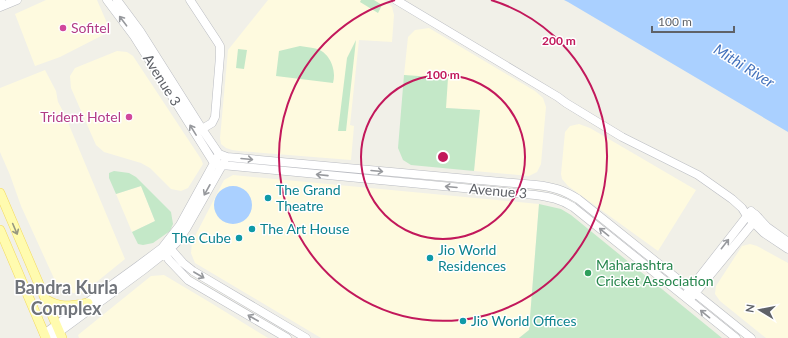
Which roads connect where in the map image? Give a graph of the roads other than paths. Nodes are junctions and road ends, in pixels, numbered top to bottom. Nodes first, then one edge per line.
1 (17, 0) edge
2 (107, 0) edge
3 (117, 0) edge
4 (190, 0) edge
5 (396, 0) edge
6 (0, 8) edge
7 (202, 129) junction
8 (223, 155) junction
9 (218, 164) junction
10 (0, 193) edge
11 (749, 213) junction
12 (756, 220) junction
13 (0, 230) edge
14 (788, 242) edge
15 (166, 249) junction
16 (788, 249) edge
17 (693, 291) junction
18 (45, 299) junction
19 (686, 299) junction
20 (88, 303) junction
21 (59, 332) edge
22 (47, 337) edge
23 (287, 338) edge
24 (306, 338) edge
25 (736, 338) edge
26 (750, 338) edge

1 - 6 street
9 -> 2 street, Avenue 3
3 - 7 street, Avenue 3
4 - 7 street
5 - 11 street
7 - 8 street, Avenue 3
8 - 9 street
8 -> 17 street, Avenue 3
9 - 15 street
19 -> 9 street, Avenue 3
10 -> 18 main road
11 - 12 street
17 -> 11 street
12 - 14 street
12 - 16 street
12 - 17 street
13 - 22 main road
15 - 20 street
15 - 21 street
23 -> 15 street
15 -> 24 street
17 - 19 street
17 - 26 street, Avenue 3
18 - 20 main road
18 - 21 main road
25 -> 19 street, Avenue 3
20 - 21 street
21 - 22 street

